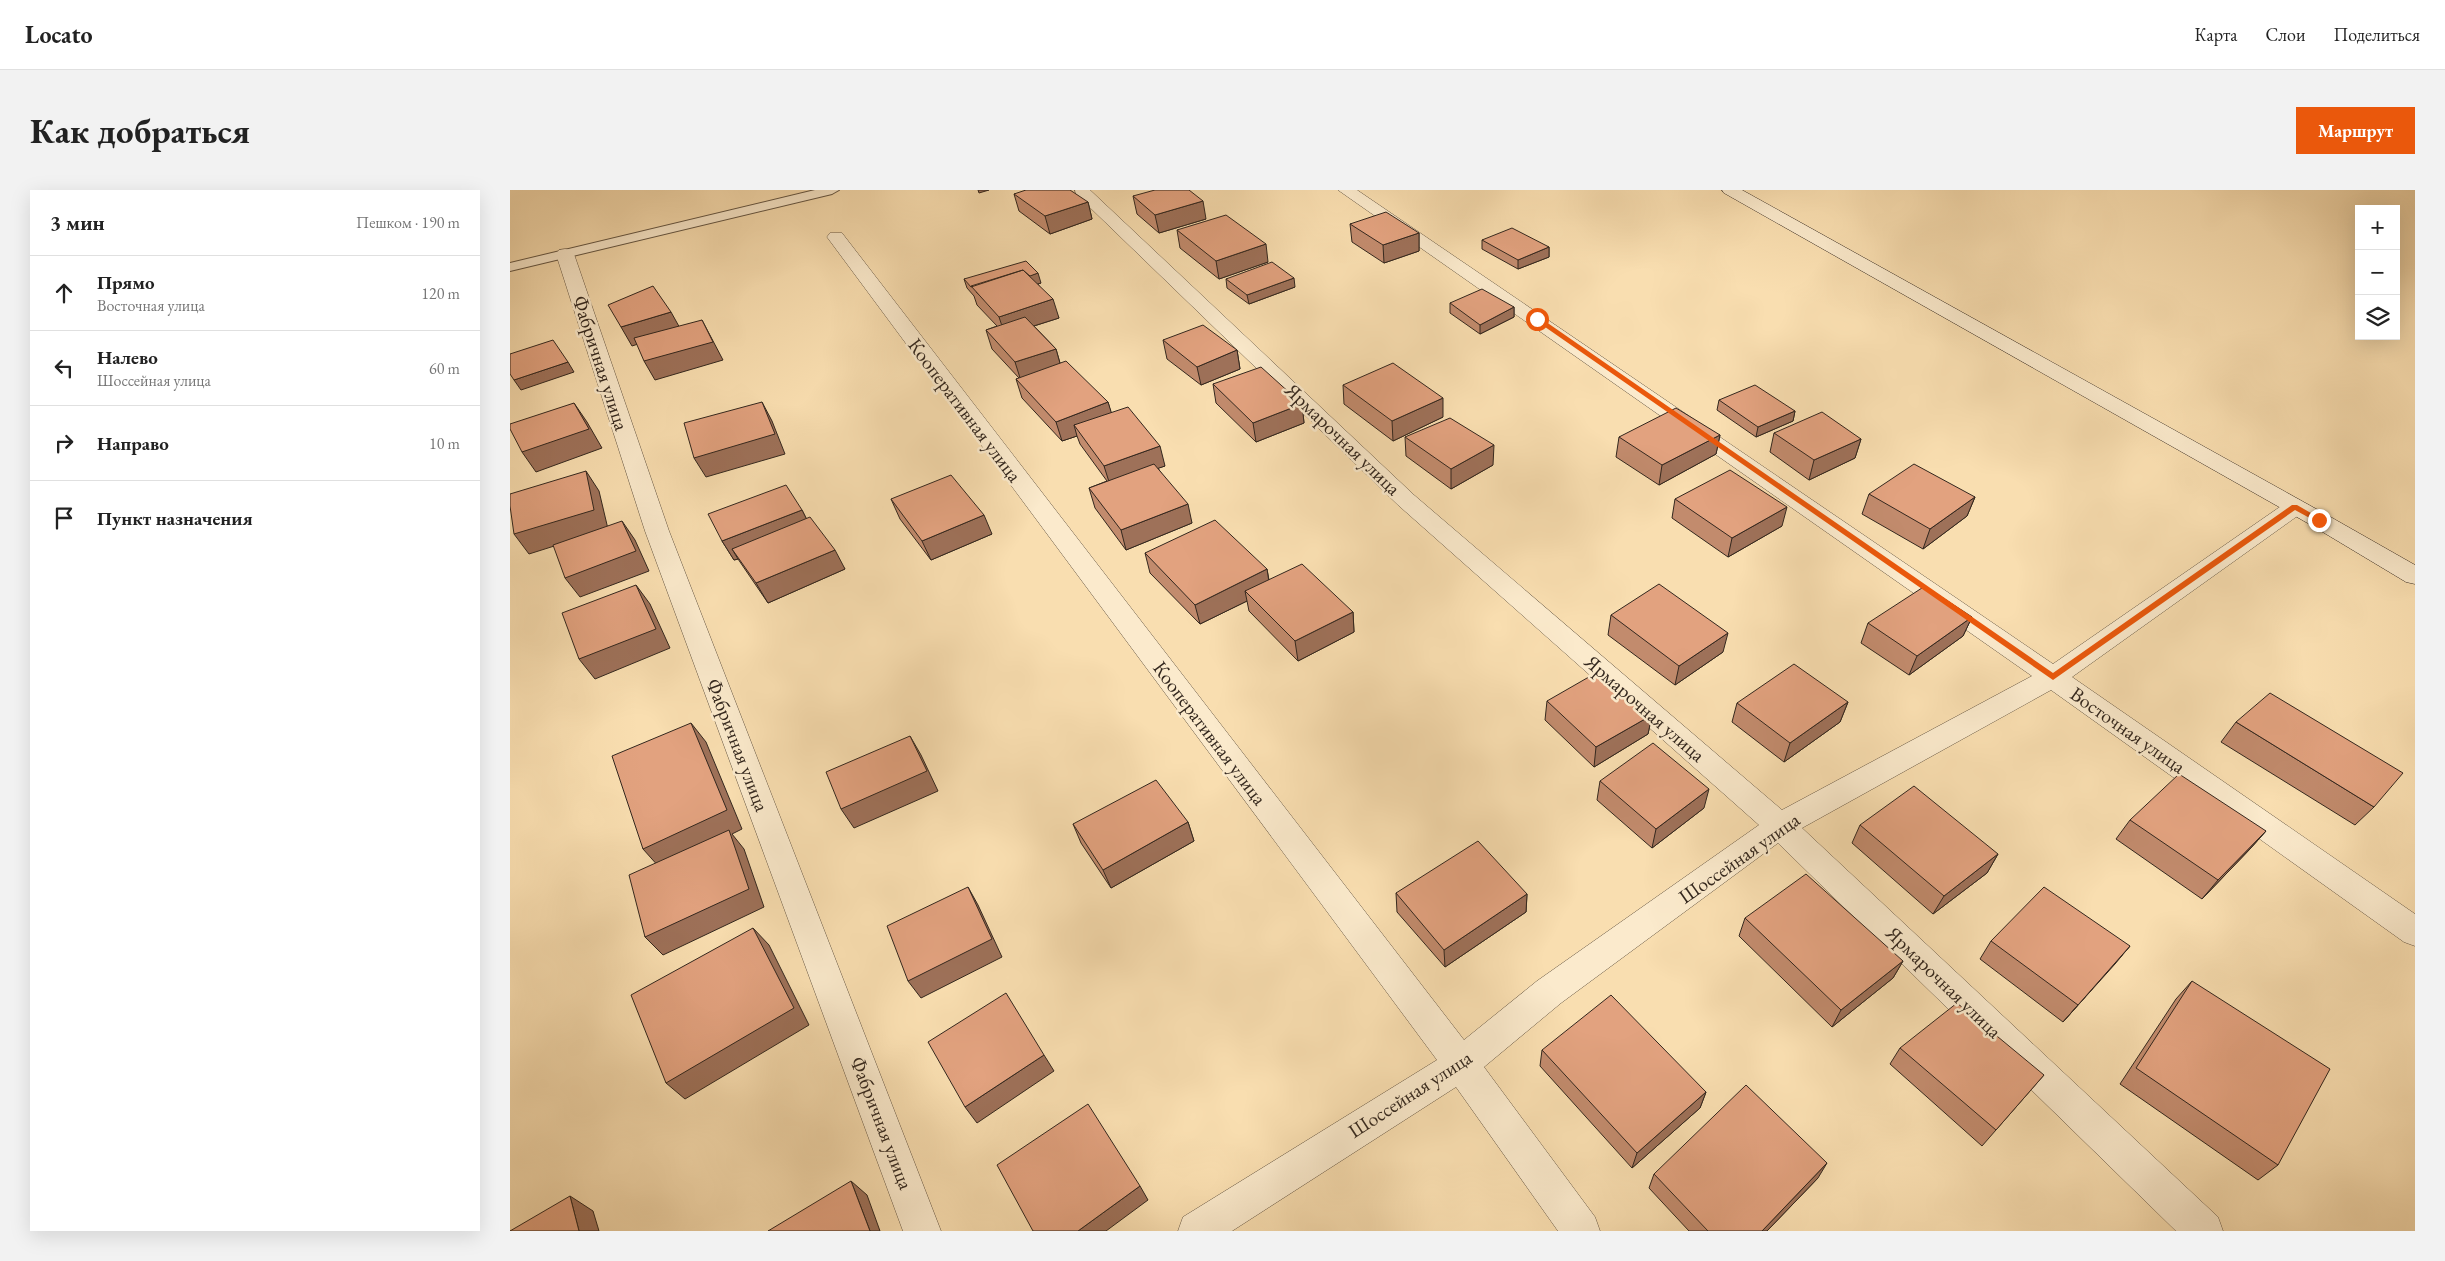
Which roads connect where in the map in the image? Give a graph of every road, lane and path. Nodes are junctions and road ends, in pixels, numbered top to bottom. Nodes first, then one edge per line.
1 (832, 190) edge
2 (1346, 190) edge
3 (1730, 190) edge
4 (1082, 191) edge
5 (836, 237) dead end
6 (565, 254) junction
7 (510, 267) edge
8 (2295, 507) junction
9 (2415, 576) edge
10 (2053, 677) junction
11 (1780, 826) junction
12 (2415, 932) edge
13 (1461, 1064) junction
14 (922, 1231) edge
15 (1197, 1231) edge
16 (1581, 1231) edge
17 (2204, 1231) edge

1 - 6 lane
2 - 10 street, Восточная улица
3 - 8 street
4 - 11 street, Ярмарочная улица
5 - 13 street, Кооперативная улица
6 - 7 lane
6 - 14 street, Фабричная улица
8 - 9 street
8 - 10 street, Шоссейная улица
10 - 11 street, Шоссейная улица
10 - 12 street, Восточная улица
11 - 13 street, Шоссейная улица
11 - 17 street, Ярмарочная улица
13 - 15 street, Шоссейная улица
13 - 16 street, Кооперативная улица

